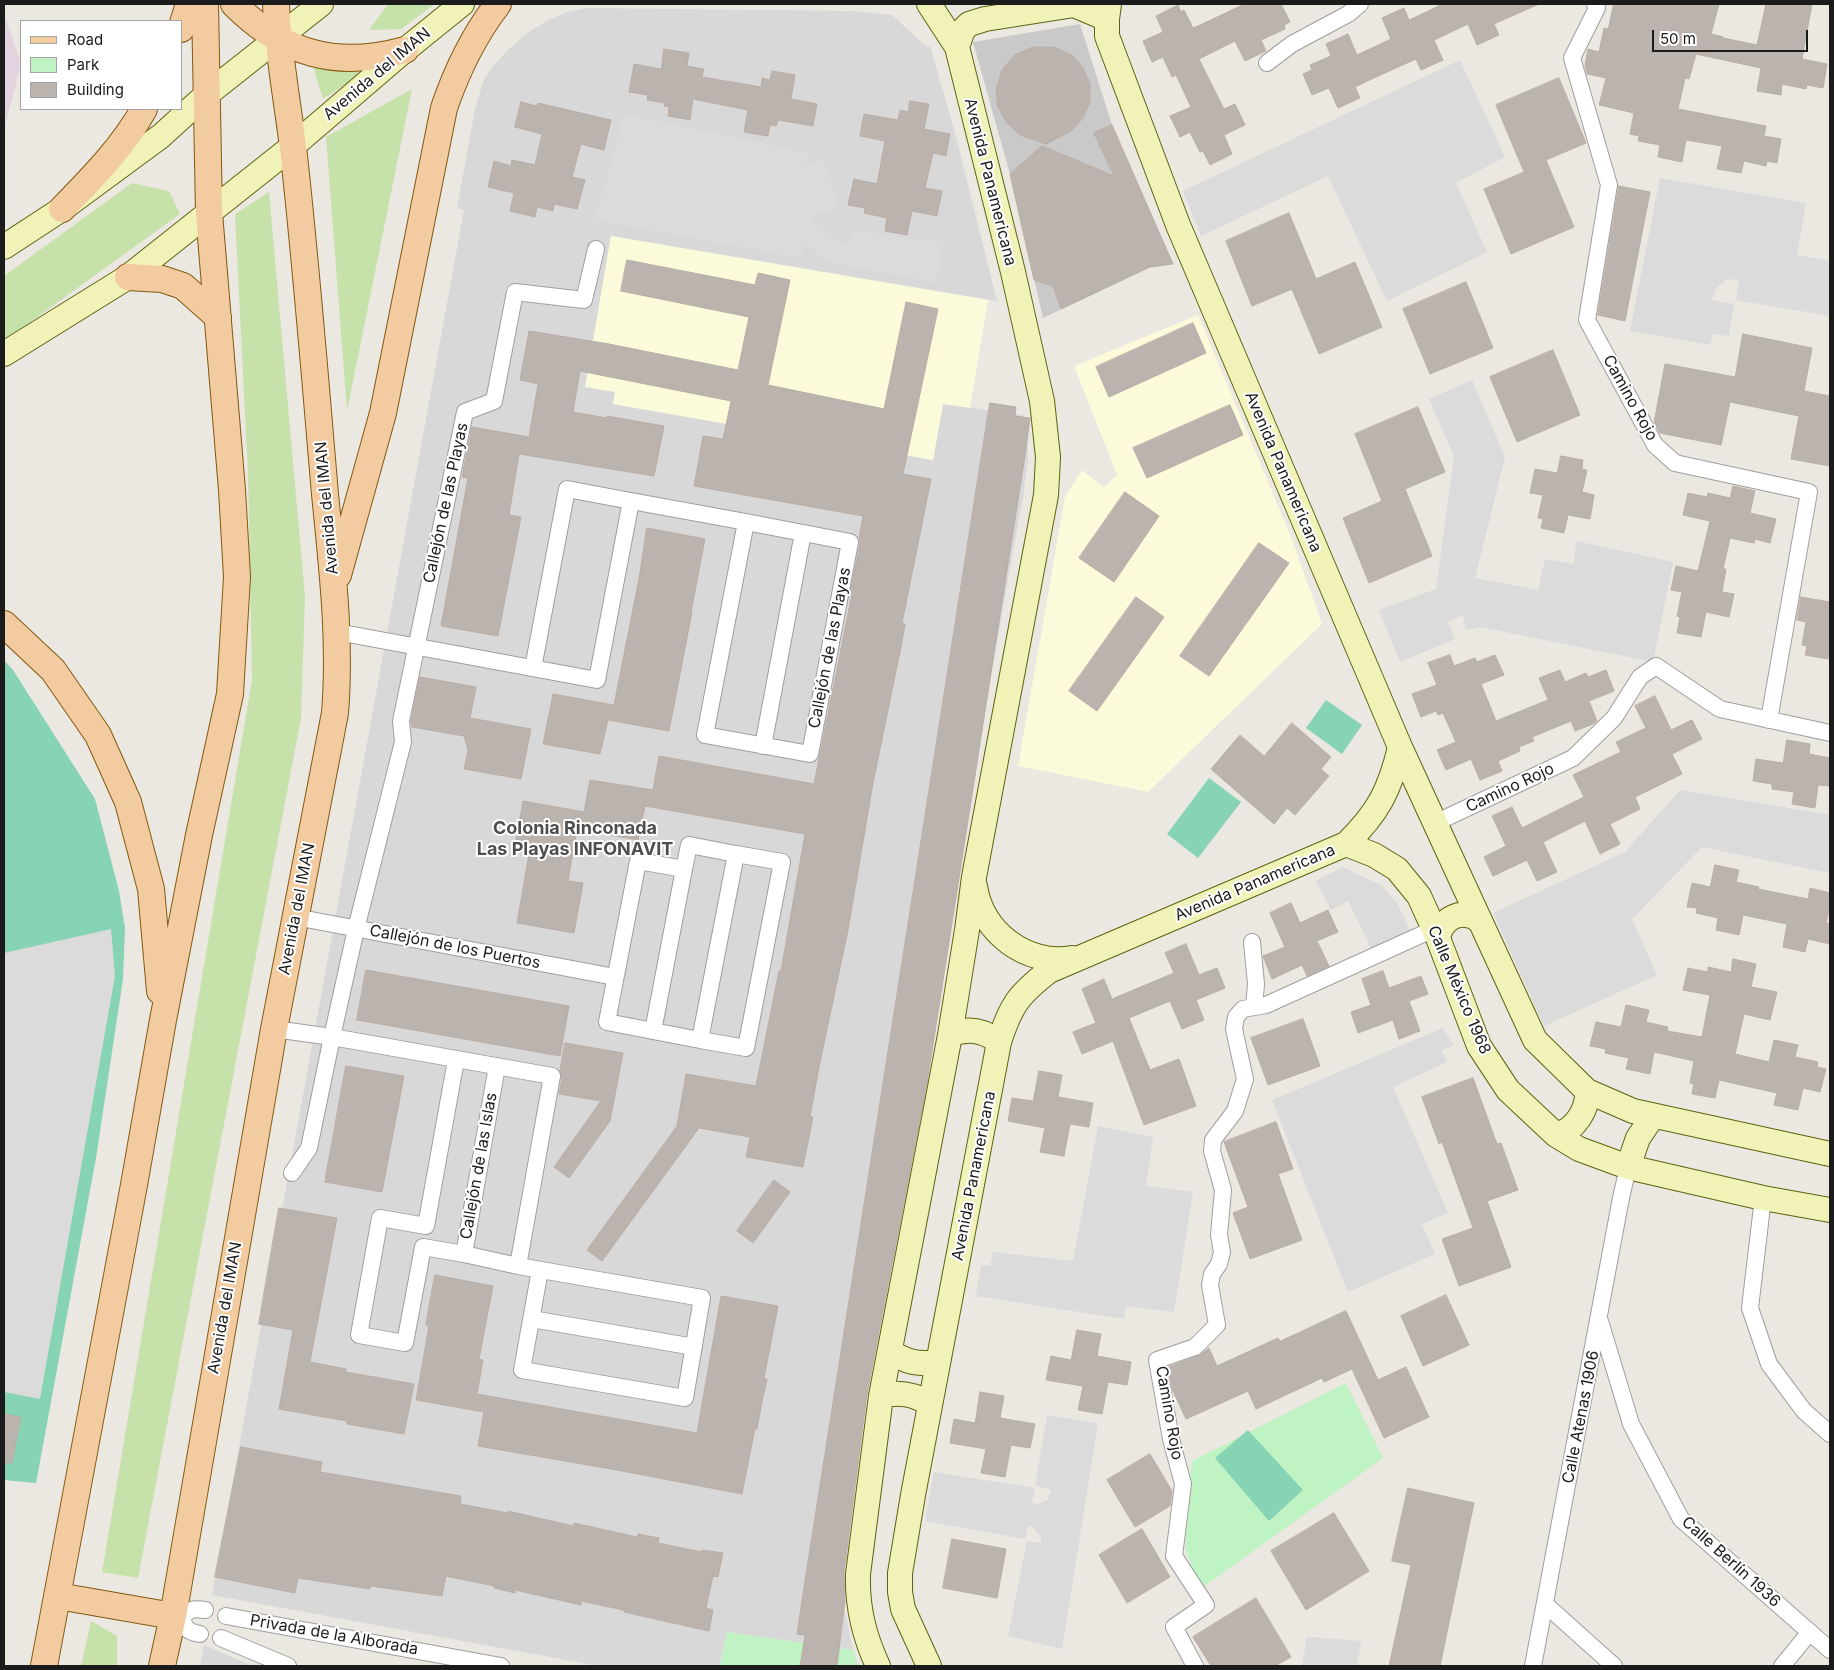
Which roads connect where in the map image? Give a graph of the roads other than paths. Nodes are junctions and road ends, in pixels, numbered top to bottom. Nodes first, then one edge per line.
1 (189, 4) edge
2 (205, 4) edge
3 (234, 4) edge
4 (276, 4) edge
5 (320, 4) edge
6 (462, 4) edge
7 (498, 4) edge
8 (929, 4) edge
9 (1360, 4) edge
10 (1595, 4) edge
11 (1108, 11) edge
12 (182, 26) edge
13 (278, 38) junction
14 (957, 46) junction
15 (405, 50) junction
16 (1267, 63) dead end
17 (206, 95) junction
18 (143, 110) edge
19 (292, 146) junction
20 (62, 209) junction
21 (209, 213) junction
22 (4, 247) edge
23 (596, 249) dead end
24 (128, 277) junction
25 (218, 317) junction
26 (4, 354) edge
27 (631, 501) junction
28 (746, 522) junction
29 (803, 533) junction
30 (334, 590) junction
31 (4, 624) edge
32 (337, 632) junction
33 (416, 646) junction
34 (533, 668) junction
35 (1769, 720) junction
36 (1830, 733) edge
37 (762, 746) junction
38 (1400, 747) junction
39 (1435, 823) junction
40 (1346, 844) junction
41 (736, 854) junction
42 (684, 869) junction
43 (974, 877) junction
44 (295, 918) junction
45 (1479, 920) junction
46 (356, 929) junction
47 (1436, 934) junction
48 (1252, 942) dead end
49 (1081, 957) junction
50 (615, 978) junction
51 (1254, 1007) junction
52 (163, 1020) junction
53 (274, 1029) junction
54 (653, 1030) junction
55 (950, 1035) junction
56 (332, 1037) junction
57 (700, 1040) junction
58 (999, 1042) junction
59 (456, 1060) junction
60 (497, 1066) junction
61 (1587, 1091) junction
62 (1653, 1116) junction
63 (1556, 1135) junction
64 (1830, 1154) edge
65 (1628, 1168) junction
66 (292, 1173) dead end
67 (1763, 1198) junction
68 (1830, 1210) edge
69 (464, 1254) junction
70 (518, 1266) junction
71 (540, 1270) junction
72 (1599, 1318) junction
73 (532, 1319) junction
74 (694, 1347) junction
75 (890, 1351) junction
76 (938, 1360) junction
77 (881, 1396) junction
78 (930, 1404) junction
79 (1830, 1434) edge
80 (58, 1596) junction
81 (1546, 1605) junction
82 (205, 1610) dead end
83 (226, 1616) dead end
84 (177, 1617) junction
85 (1810, 1632) junction
86 (200, 1634) dead end
87 (221, 1638) dead end
88 (1830, 1650) edge
89 (44, 1666) edge
90 (162, 1666) edge
91 (288, 1666) edge
92 (501, 1666) edge
93 (878, 1666) edge
94 (928, 1666) edge
95 (1195, 1666) edge
96 (1533, 1666) edge
97 (1614, 1666) edge
98 (1782, 1666) edge

1 - 12 main road
2 - 17 main road
3 - 13 main road
4 - 13 main road, Avenida del IMAN
5 - 13 street
6 - 15 street, Avenida del IMAN
7 - 30 main road
8 - 14 street, Avenida Panamericana
9 - 16 street
10 - 35 street, Camino Rojo
11 - 14 street
11 - 38 street, Avenida Panamericana
13 - 15 main road
13 - 17 street
13 - 19 main road, Avenida del IMAN
14 - 43 street, Avenida Panamericana
15 - 19 street, Avenida del IMAN
17 - 20 street
17 - 21 main road
18 - 20 main road
19 - 21 street, Avenida del IMAN
19 - 30 main road, Avenida del IMAN
20 - 22 street
21 - 24 street, Avenida del IMAN
21 - 25 main road
23 - 33 street, Callejón de las Playas
24 - 25 main road
24 - 26 street, Avenida del IMAN
25 - 52 main road
27 - 28 street, Callejón de las Playas
27 - 34 street
27 - 34 street, Callejón de las Playas
28 - 29 street, Callejón de las Playas
28 - 37 street, Callejón de las Playas
29 - 37 street
29 - 37 street, Callejón de las Playas
30 - 32 main road, Avenida del IMAN
31 - 52 main road
32 - 33 street
32 - 44 main road, Avenida del IMAN
33 - 34 street
33 - 46 street, Callejón de las Playas
35 - 36 street, Camino Rojo
35 - 39 street, Camino Rojo
38 - 39 street
38 - 40 street, Avenida Panamericana
39 - 45 street
40 - 47 street, Calle México 1968
40 - 49 street, Avenida Panamericana
41 - 42 street
41 - 57 street
41 - 57 street
42 - 50 street
42 - 54 street
43 - 49 street
43 - 55 street, Avenida Panamericana
44 - 46 street, Callejón de los Puertos
44 - 53 main road, Avenida del IMAN
45 - 47 street
45 - 61 street
46 - 50 street, Callejón de los Puertos
46 - 56 street
47 - 51 street, Camino Rojo
47 - 63 street, Calle México 1968
48 - 51 street
49 - 58 street, Avenida Panamericana
50 - 54 street
51 - 95 street, Camino Rojo
52 - 80 main road
53 - 56 street
53 - 84 main road, Avenida del IMAN
54 - 57 street
55 - 58 street
55 - 75 street, Avenida Panamericana
56 - 59 street
56 - 66 street
58 - 76 street, Avenida Panamericana
59 - 60 street
59 - 69 street, Callejón de las Islas
60 - 69 street, Callejón de las Islas
60 - 70 street
61 - 62 street
61 - 63 street
62 - 64 street
62 - 65 street
63 - 65 street, Calle México 1968
65 - 67 street, Calle México 1968
65 - 72 street, Calle Atenas 1906
67 - 68 street, Calle México 1968
67 - 79 street
69 - 70 street
70 - 71 street
71 - 73 street
71 - 74 street
72 - 81 street, Calle Atenas 1906
72 - 85 street, Calle Berlín 1936
73 - 74 street
73 - 74 street
75 - 76 street
75 - 77 street, Avenida Panamericana
76 - 78 street, Avenida Panamericana
77 - 78 street
77 - 93 street, Avenida Panamericana
78 - 94 street, Avenida Panamericana
80 - 84 main road
80 - 89 main road
81 - 96 street, Calle Atenas 1906
81 - 97 street
82 - 84 street
83 - 92 street, Privada de la Alborada
84 - 86 street
84 - 90 main road, Avenida del IMAN
85 - 88 street, Calle Berlín 1936
85 - 98 street
87 - 91 street, Privada de la Alborada

